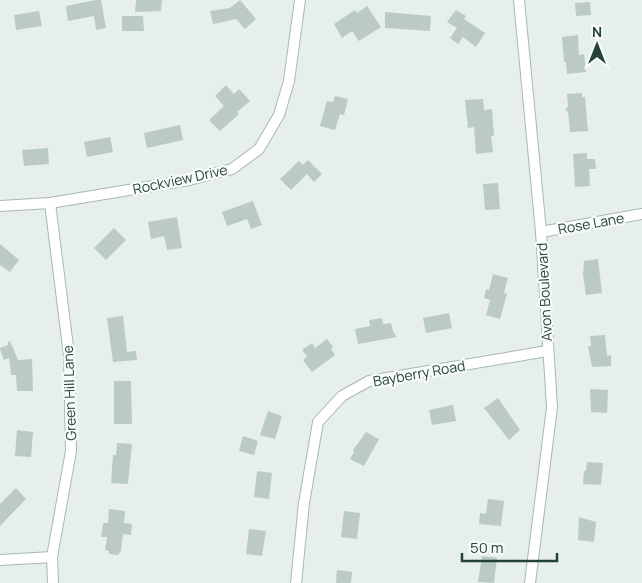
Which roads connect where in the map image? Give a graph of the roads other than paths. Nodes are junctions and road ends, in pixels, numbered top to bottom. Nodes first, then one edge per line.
1 (300, 0) edge
2 (519, 0) edge
3 (50, 203) junction
4 (0, 206) edge
5 (642, 214) edge
6 (541, 232) junction
7 (547, 351) junction
8 (52, 557) junction
9 (0, 560) edge
10 (53, 583) edge
11 (296, 583) edge
12 (530, 583) edge

1 - 3 street, Rockview Drive
2 - 6 street, Avon Boulevard
3 - 4 street, Rockview Drive
3 - 8 street, Green Hill Lane
5 - 6 street, Rose Lane
6 - 7 street, Avon Boulevard
7 - 11 street, Bayberry Road
7 - 12 street, Avon Boulevard
8 - 9 street
8 - 10 street, Green Hill Lane

